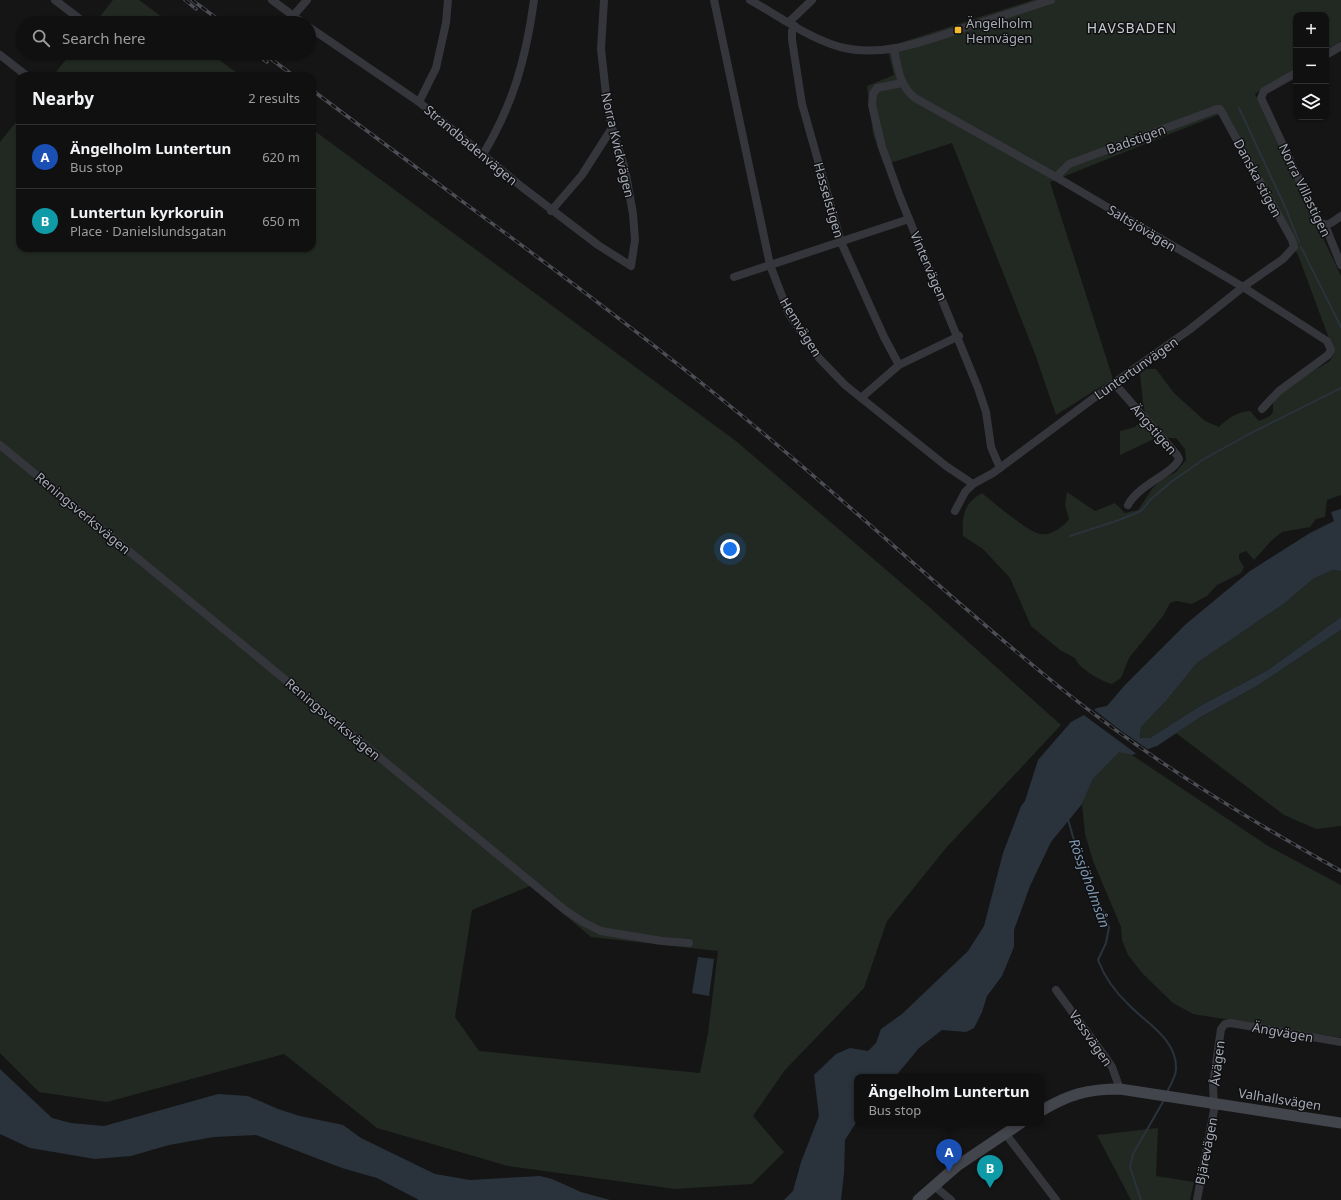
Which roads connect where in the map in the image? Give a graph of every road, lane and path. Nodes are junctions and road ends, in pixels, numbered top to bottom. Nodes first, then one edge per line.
1 (56, 0) edge
2 (272, 0) edge
3 (307, 0) edge
4 (448, 0) edge
5 (534, 0) edge
6 (604, 0) edge
7 (714, 0) edge
8 (750, 0) edge
9 (812, 0) edge
10 (1051, 0) edge
11 (1036, 2) edge
12 (75, 16) edge
13 (293, 16) joint
14 (792, 24) junction
15 (316, 32) edge
16 (1341, 46) edge
17 (894, 49) junction
18 (1329, 53) edge
19 (0, 55) edge
20 (22, 72) edge
21 (1293, 75) edge
22 (902, 83) junction
23 (419, 102) junction
24 (1220, 109) joint
25 (612, 128) junction
26 (482, 156) junction
27 (1056, 177) junction
28 (552, 211) junction
29 (1341, 216) edge
30 (909, 219) junction
31 (1325, 225) junction
32 (841, 242) junction
33 (1294, 247) joint
34 (1341, 264) edge
35 (770, 265) junction
36 (631, 266) joint
37 (734, 278) dead end
38 (1242, 287) junction
39 (959, 336) junction
40 (899, 365) junction
41 (1114, 383) junction
42 (861, 398) junction
43 (1262, 409) dead end
44 (0, 445) edge
45 (1000, 468) junction
46 (973, 484) junction
47 (1128, 505) dead end
48 (955, 511) dead end
49 (689, 943) dead end
50 (1056, 990) dead end
51 (1225, 1024) joint
52 (1341, 1042) edge
53 (1120, 1089) junction
54 (1215, 1102) junction
55 (1044, 1109) edge
56 (1341, 1123) edge
57 (1016, 1126) edge
58 (1005, 1133) junction
59 (933, 1185) junction
60 (918, 1200) edge
61 (951, 1200) edge
62 (1056, 1200) edge
63 (1197, 1200) edge

1 - 12 street
2 - 13 street
3 - 13 street
4 - 23 street
5 - 26 street
6 - 25 street, Norra Kvickvägen
7 - 35 street, Hemvägen
8 - 14 street
9 - 14 street
10 - 11 street
11 - 17 street
14 - 17 street
14 - 32 street, Hasselstigen
15 - 23 street, Strandbadenvägen
16 - 18 street
17 - 22 street, Saltsjövägen
19 - 20 street
21 - 31 street, Norra Villastigen
22 - 27 street, Saltsjövägen
22 - 30 street, Vintervägen
23 - 26 street, Strandbadenvägen
24 - 27 street, Badstigen
24 - 33 street, Danska stigen
25 - 28 street
25 - 36 street, Norra Kvickvägen
26 - 28 street, Strandbadenvägen
27 - 38 street, Saltsjövägen
28 - 36 street, Strandbadenvägen
29 - 31 street
30 - 32 street
30 - 39 street, Vintervägen
31 - 34 street, Norra Villastigen
32 - 35 street
32 - 40 street, Hasselstigen
33 - 38 street, Luntertunvägen
35 - 37 street
35 - 42 street, Hemvägen
38 - 41 street, Luntertunvägen
38 - 43 street, Saltsjövägen
39 - 40 street
39 - 45 street, Vintervägen
40 - 42 street
41 - 45 street, Luntertunvägen
41 - 47 street, Ängstigen
42 - 46 street, Hemvägen
44 - 49 street, Reningsverksvägen
45 - 46 street, Luntertunvägen
46 - 48 street
50 - 53 street, Vassvägen
51 - 52 street, Ängvägen
51 - 54 street, Åvägen
53 - 54 street, Valhallsvägen
53 - 55 street, Valhallsvägen
54 - 56 street, Valhallsvägen
54 - 63 street, Bjärevägen
57 - 58 street
58 - 59 street
58 - 62 street
59 - 60 street
59 - 61 street

